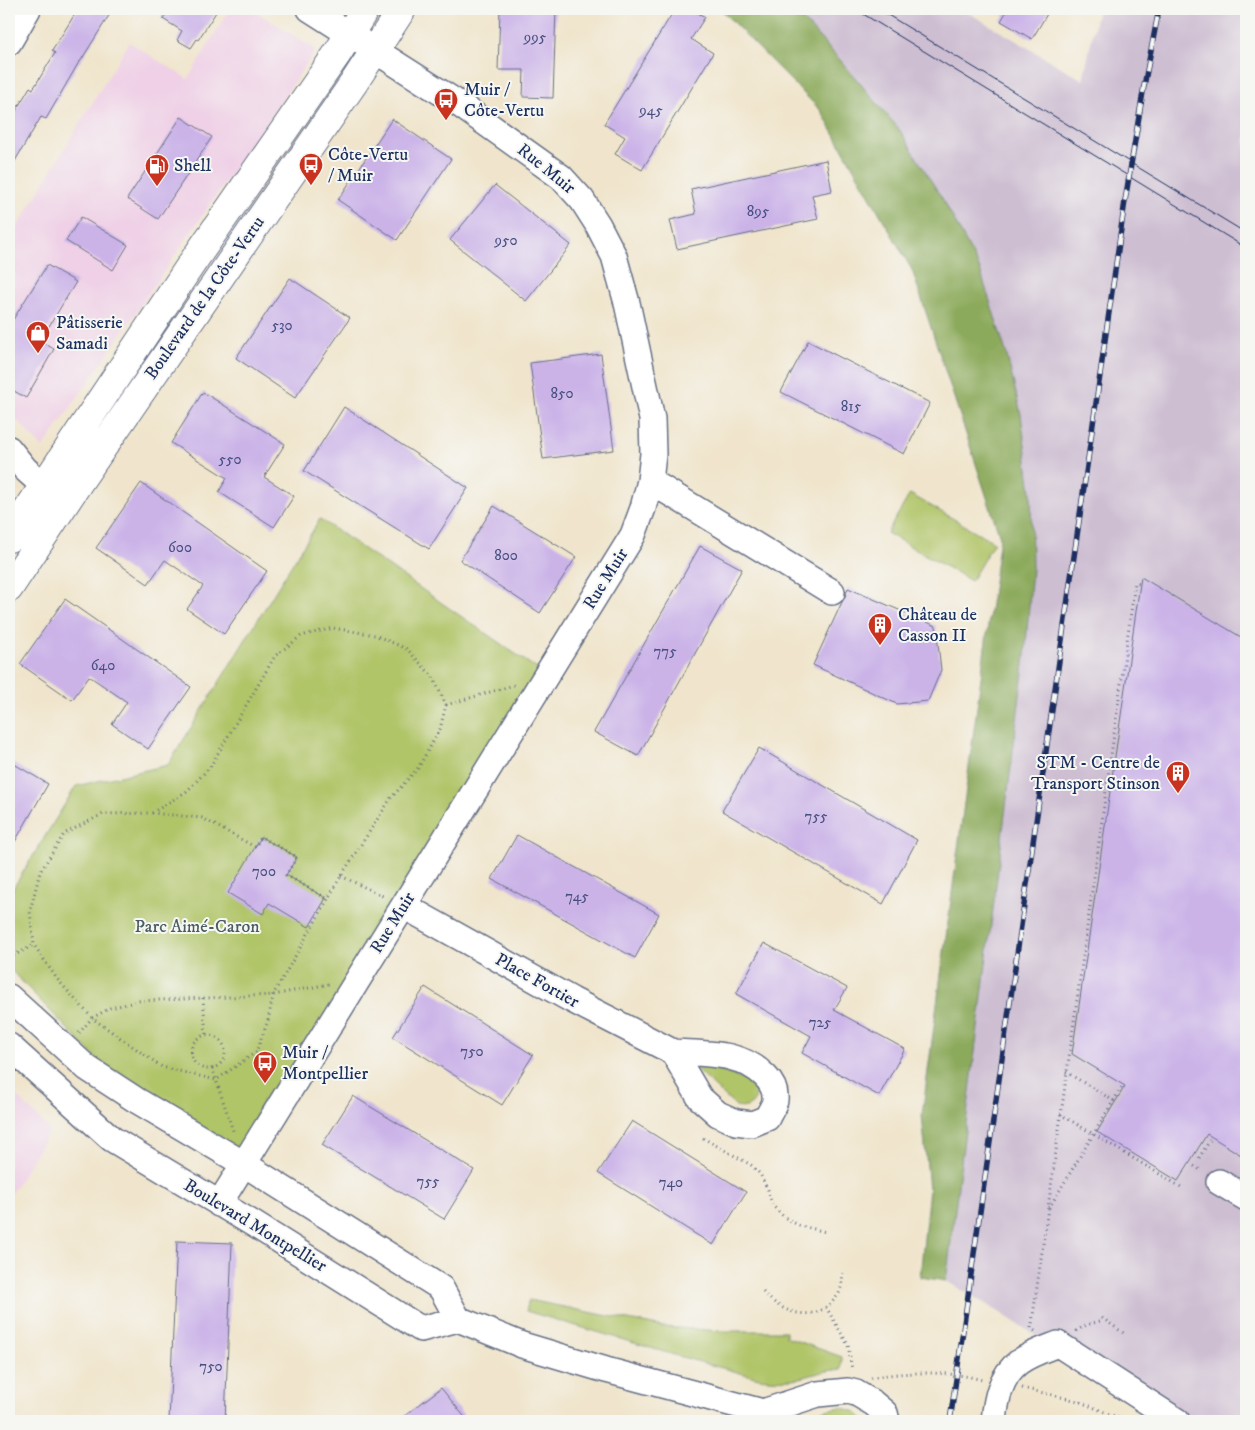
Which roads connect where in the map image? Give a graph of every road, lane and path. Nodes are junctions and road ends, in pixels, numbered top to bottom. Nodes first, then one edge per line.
1 (28, 9) edge
2 (310, 9) edge
3 (365, 9) edge
4 (402, 9) edge
5 (350, 34) junction
6 (9, 42) edge
7 (376, 50) junction
8 (9, 449) edge
9 (650, 481) junction
10 (44, 486) junction
11 (9, 538) edge
12 (1140, 584) dead end
13 (9, 588) edge
14 (832, 592) dead end
15 (546, 675) junction
16 (446, 705) junction
17 (152, 813) junction
18 (341, 876) junction
19 (326, 898) dead end
20 (404, 906) junction
21 (34, 945) junction
22 (9, 958) edge
23 (359, 978) junction
24 (273, 995) junction
25 (9, 998) edge
26 (204, 998) junction
27 (92, 1018) junction
28 (206, 1035) junction
29 (75, 1038) dead end
30 (9, 1046) edge
31 (672, 1052) dead end
32 (87, 1068) junction
33 (212, 1068) junction
34 (1066, 1072) junction
35 (216, 1080) junction
36 (1123, 1085) dead end
37 (63, 1095) junction
38 (1114, 1101) junction
39 (1060, 1114) junction
40 (1094, 1134) junction
41 (1212, 1137) dead end
42 (703, 1138) dead end
43 (1199, 1158) dead end
44 (244, 1164) junction
45 (1219, 1182) dead end
46 (1181, 1187) dead end
47 (1246, 1198) edge
48 (219, 1204) junction
49 (1047, 1211) junction
50 (826, 1232) dead end
51 (843, 1273) dead end
52 (763, 1292) dead end
53 (826, 1307) junction
54 (1102, 1318) dead end
55 (458, 1320) junction
56 (1032, 1323) dead end
57 (1126, 1334) dead end
58 (856, 1393) junction
59 (768, 1416) edge
60 (887, 1421) edge
61 (994, 1421) edge
62 (1178, 1421) edge

1 - 6 street
2 - 5 street, Rue Muir
3 - 5 main road, Boulevard de la Côte-Vertu
4 - 7 main road, Boulevard de la Côte-Vertu
5 - 7 street, Rue Muir
5 - 10 main road, Boulevard de la Côte-Vertu
7 - 9 street, Rue Muir
7 - 13 main road, Boulevard de la Côte-Vertu
8 - 10 street
9 - 14 street
9 - 15 street, Rue Muir
10 - 11 main road, Boulevard de la Côte-Vertu
12 - 34 path
15 - 16 path
15 - 20 street, Rue Muir
16 - 17 path
16 - 18 path
17 - 19 path
17 - 21 path
18 - 20 path
18 - 24 path
20 - 23 street, Rue Muir
20 - 31 street, Place Fortier
21 - 22 path
21 - 27 path
23 - 24 path
23 - 44 street, Rue Muir
24 - 26 path
24 - 35 path
25 - 32 street
26 - 27 path
26 - 28 path
27 - 29 path
27 - 35 path
28 - 33 path
28 - 33 path
30 - 37 street, Boulevard Montpellier
32 - 37 street
32 - 44 street
33 - 35 path
34 - 38 path
34 - 39 path
35 - 44 path
36 - 38 path
37 - 48 street, Boulevard Montpellier
38 - 40 path
39 - 40 path
39 - 49 path
40 - 46 path
40 - 49 path
41 - 43 path
42 - 50 path
44 - 48 street, Rue Muir
44 - 55 street
45 - 47 street
48 - 55 street, Boulevard Montpellier
49 - 56 path
51 - 53 path
52 - 53 path
53 - 58 path
54 - 57 path
55 - 59 street
58 - 59 street
58 - 60 street
61 - 62 street

